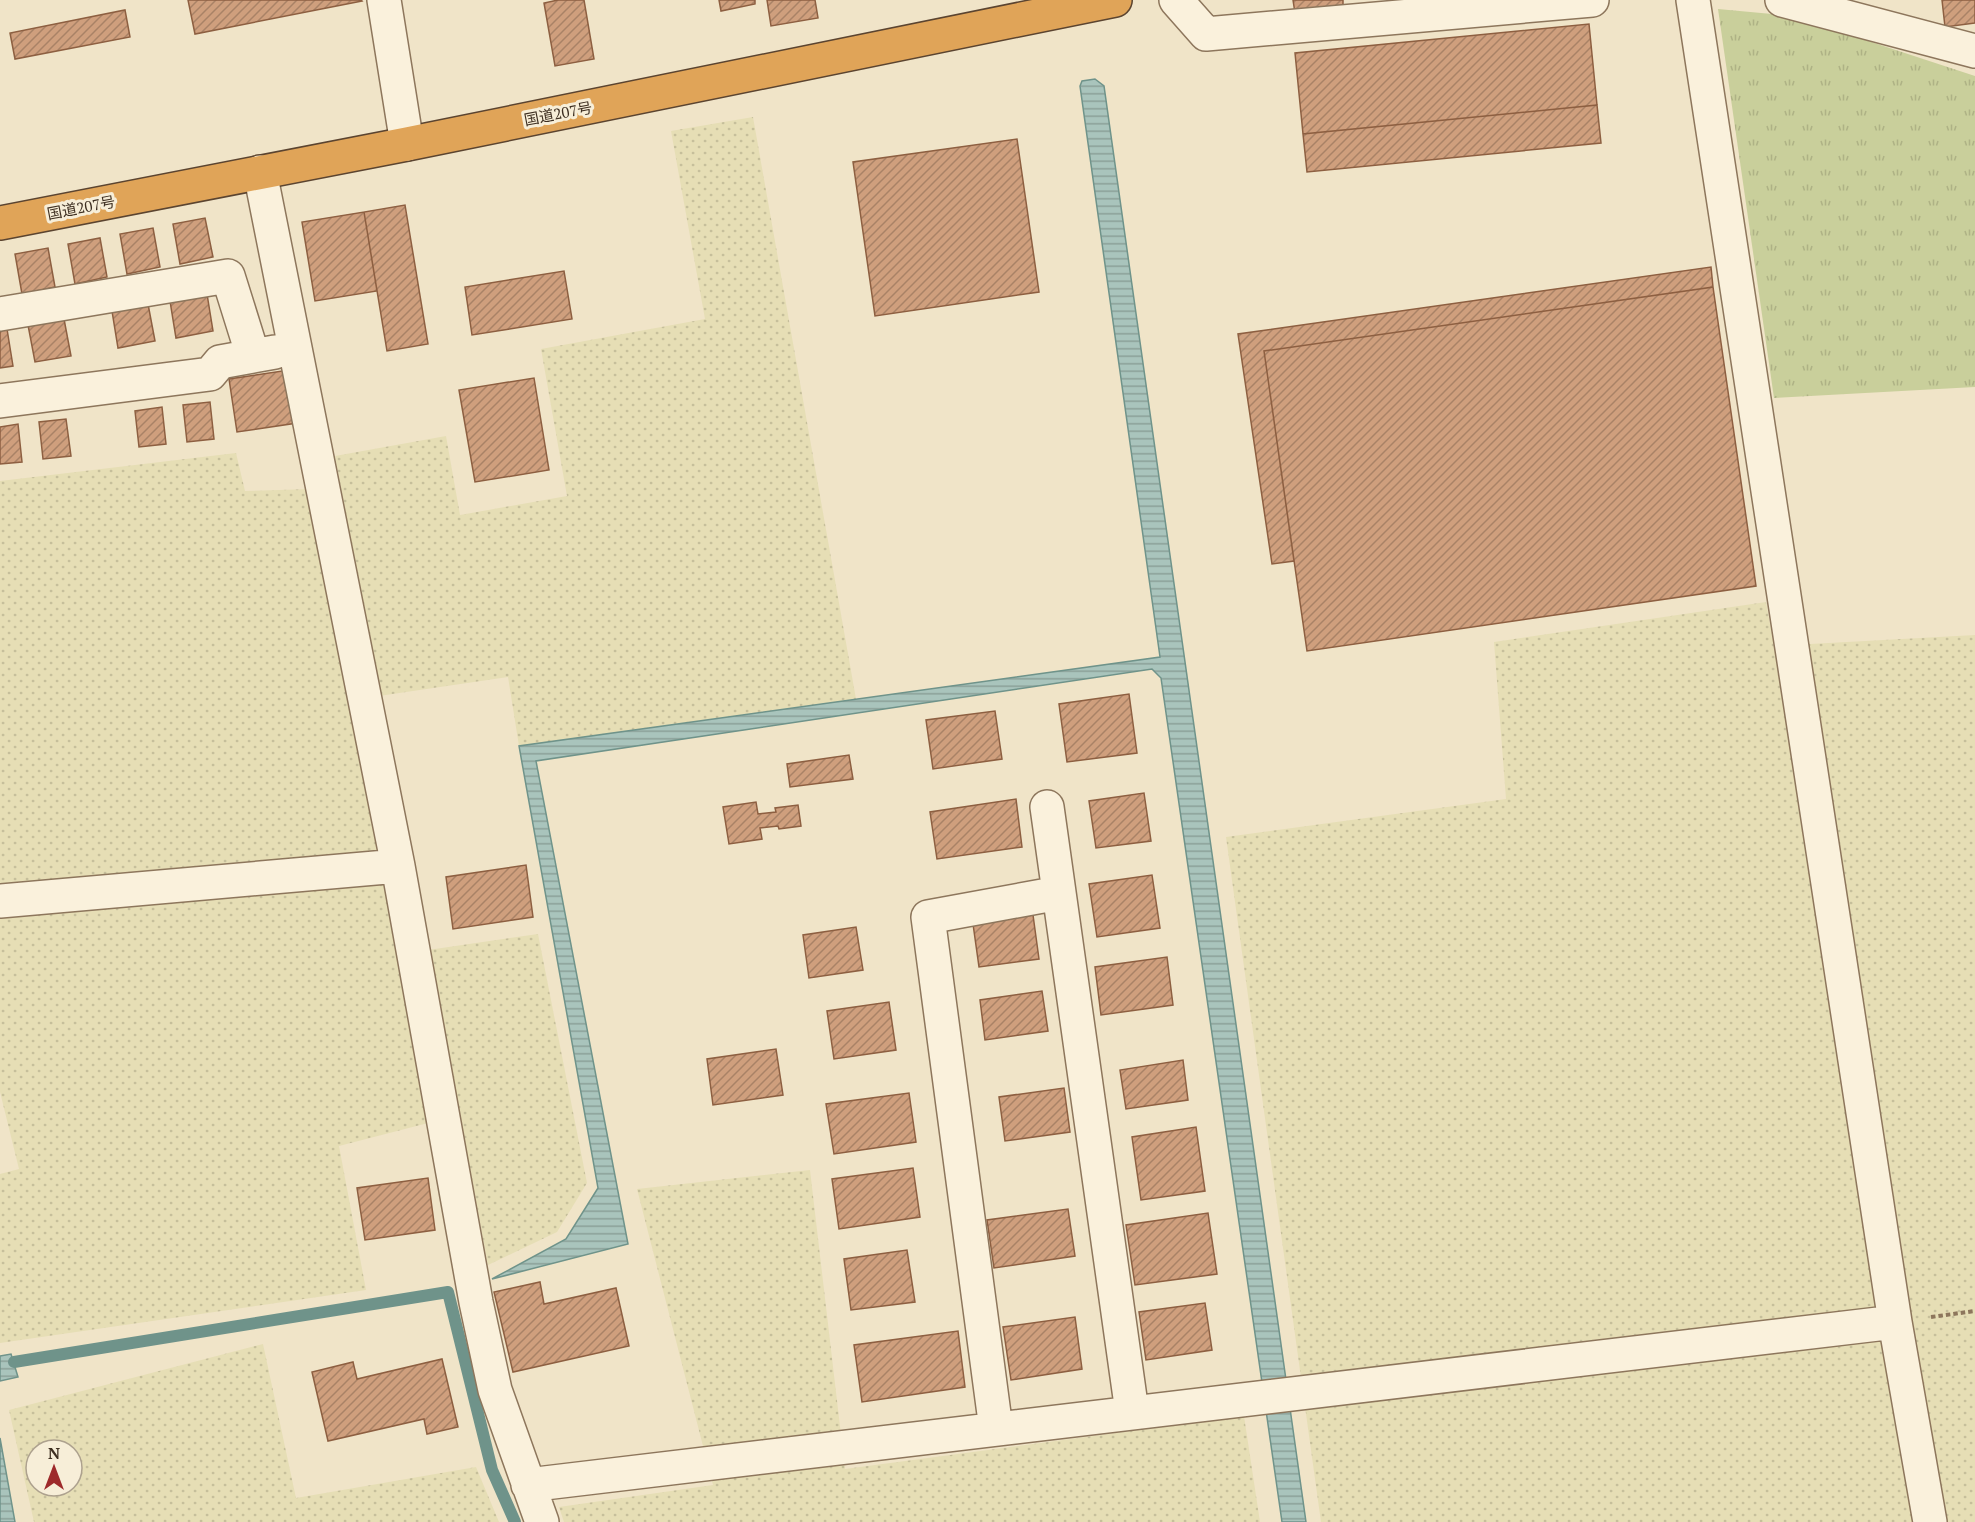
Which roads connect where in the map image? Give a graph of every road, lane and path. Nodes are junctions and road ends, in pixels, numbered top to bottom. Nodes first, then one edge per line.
1 (384, 0) edge
2 (1115, 0) edge
3 (1176, 0) edge
4 (1592, 0) edge
5 (1694, 0) edge
6 (1782, 0) edge
7 (1042, 8) edge
8 (1975, 51) edge
9 (407, 144) junction
10 (260, 172) junction
11 (0, 223) edge
12 (0, 314) edge
13 (295, 349) junction
14 (254, 356) junction
15 (0, 401) edge
16 (1047, 807) dead end
17 (398, 866) junction
18 (1059, 893) junction
19 (0, 901) edge
20 (1975, 1311) edge
21 (1895, 1322) junction
22 (1132, 1412) junction
23 (996, 1429) junction
24 (528, 1485) junction
25 (542, 1522) edge
26 (1930, 1522) edge

1 - 9 street
2 - 7 highway, 国道207号
3 - 4 street
5 - 21 street
6 - 8 street
7 - 9 highway, 国道207号
9 - 10 highway, 国道207号
10 - 11 highway, 国道207号
10 - 13 street
12 - 14 street
13 - 14 street
13 - 17 street
14 - 15 street
16 - 18 street
17 - 19 street
17 - 24 street
18 - 22 street
18 - 23 street
20 - 21 path
21 - 22 street
21 - 26 street
22 - 23 street
23 - 24 street
24 - 25 street

